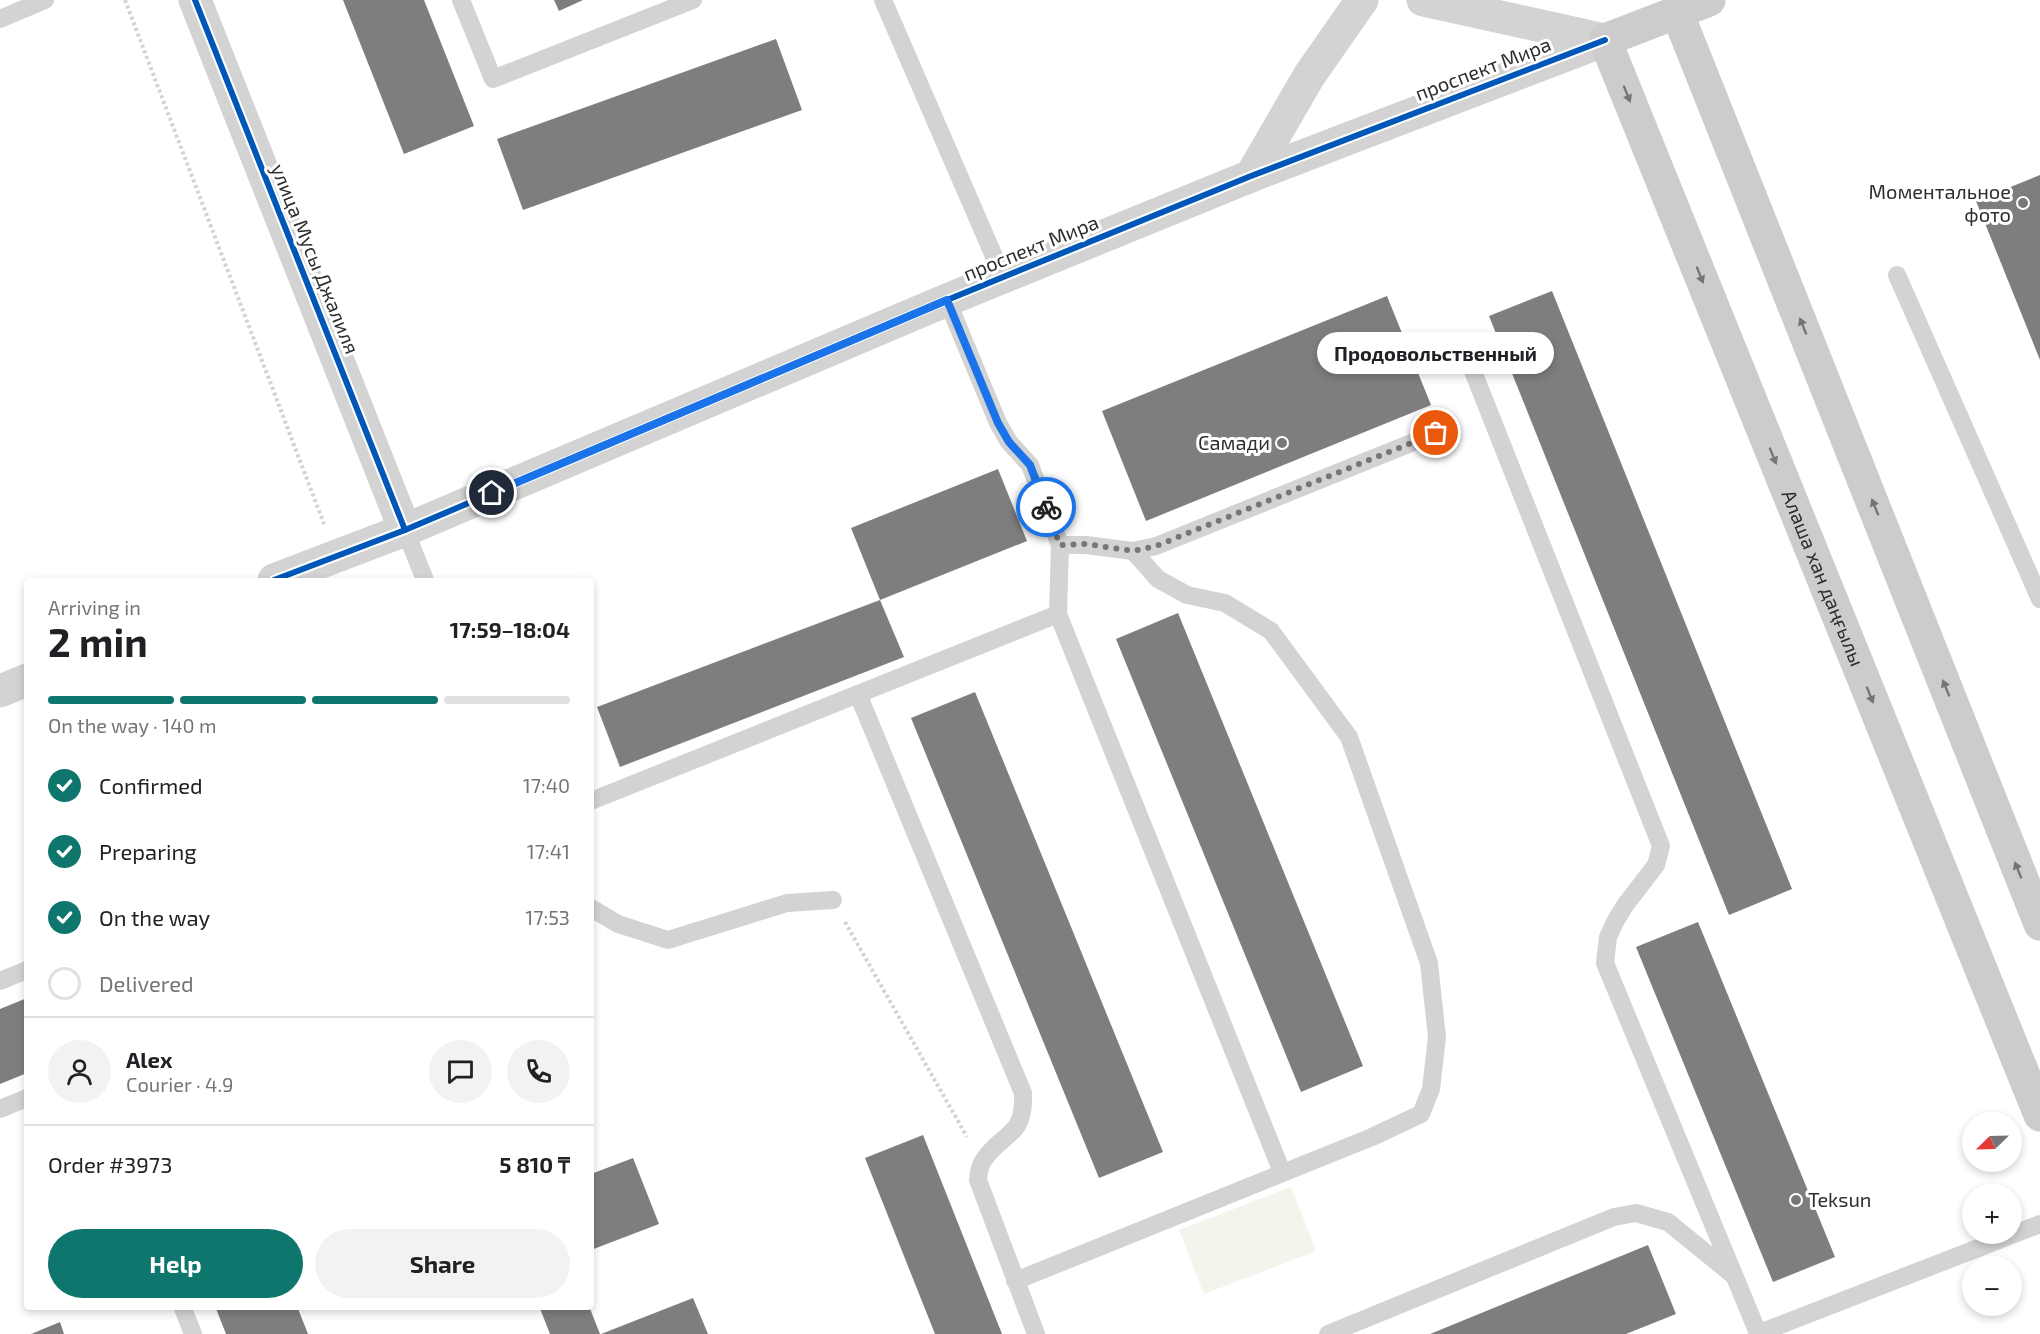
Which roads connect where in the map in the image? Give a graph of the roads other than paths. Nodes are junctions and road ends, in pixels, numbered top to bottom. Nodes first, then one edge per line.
1 (45, 0) edge
2 (195, 0) edge
3 (461, 0) edge
4 (693, 0) edge
5 (883, 0) edge
6 (1362, 0) edge
7 (1423, 0) edge
8 (1709, 0) edge
9 (1677, 12) junction
10 (0, 19) edge
11 (1605, 40) junction
12 (1251, 176) junction
13 (1897, 274) dead end
14 (1003, 277) junction
15 (947, 300) junction
16 (1461, 341) dead end
17 (1436, 433) dead end
18 (405, 530) junction
19 (1060, 545) junction
20 (1133, 551) junction
21 (279, 578) edge
22 (424, 578) edge
23 (2040, 599) edge
24 (1058, 614) junction
25 (24, 681) edge
26 (0, 691) edge
27 (858, 694) junction
28 (594, 800) edge
29 (833, 900) road end
30 (594, 910) edge
31 (2040, 924) edge
32 (24, 971) edge
33 (0, 981) edge
34 (24, 1099) edge
35 (0, 1108) edge
36 (2040, 1115) edge
37 (1282, 1172) junction
38 (2040, 1224) edge
39 (1736, 1278) junction
40 (1015, 1281) junction
41 (184, 1310) edge
42 (193, 1334) edge
43 (1036, 1334) edge
44 (1328, 1334) edge
45 (1758, 1334) edge

1 - 10 lane
2 - 18 street, улица Мусы Джалиля
3 - 4 lane
5 - 14 lane
6 - 12 street
7 - 11 street
8 - 9 main road, проспект Мира
9 - 11 main road, проспект Мира
31 -> 9 main road
11 - 12 street, проспект Мира
11 -> 36 main road, Алаша хан даңғылы
12 - 14 street, проспект Мира
13 - 23 lane
14 - 15 street, проспект Мира
15 - 18 street, проспект Мира
15 - 19 lane
16 - 39 lane
17 - 20 lane
18 - 21 street, проспект Мира
18 - 22 lane
19 - 20 lane
19 - 24 lane
20 - 37 lane
24 - 27 lane
24 - 37 lane
25 - 26 street
27 - 28 lane
27 - 40 lane
29 - 30 lane
32 - 33 lane
34 - 35 lane
37 - 40 lane
38 - 45 lane
39 - 44 lane
39 - 45 lane
40 - 43 lane
41 - 42 lane

